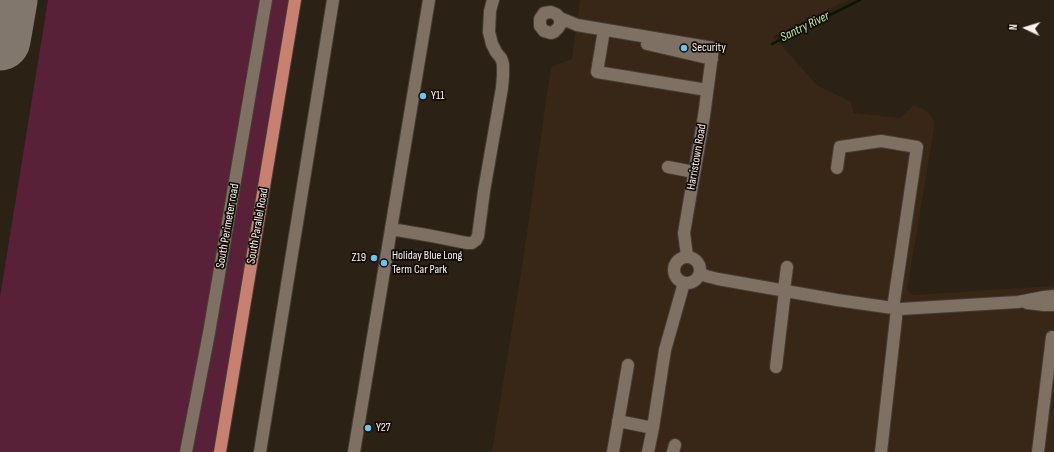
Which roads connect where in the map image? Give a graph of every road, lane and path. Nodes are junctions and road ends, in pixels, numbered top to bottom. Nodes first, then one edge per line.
1 (266, 0) edge
2 (295, 0) edge
3 (333, 0) edge
4 (429, 0) edge
5 (493, 0) edge
6 (555, 15) edge
7 (603, 36) junction
8 (712, 54) junction
9 (707, 90) junction
10 (668, 167) dead end
11 (837, 168) dead end
12 (694, 172) junction
13 (391, 230) junction
14 (687, 256) junction
15 (787, 267) dead end
16 (700, 273) junction
17 (684, 283) junction
18 (784, 290) junction
19 (1054, 296) edge
20 (1018, 302) junction
21 (1054, 305) edge
22 (895, 308) junction
23 (1052, 337) dead end
24 (628, 365) dead end
25 (776, 367) dead end
26 (618, 421) junction
27 (653, 428) junction
28 (186, 452) edge
29 (220, 452) edge
30 (260, 452) edge
31 (354, 452) edge
32 (613, 452) edge
33 (648, 452) edge
34 (880, 452) edge
35 (1038, 452) edge

1 - 28 street, South Perimeter road
2 - 29 main road, South Parallel Road
3 - 30 street
4 - 13 street
5 - 13 street
6 - 7 street
6 - 8 street
7 - 8 street
7 - 9 street
8 - 9 street, Harristown Road
9 - 12 street, Harristown Road
10 - 12 street
11 - 22 street
12 - 14 street, Harristown Road
13 - 31 street
14 - 16 street
14 - 17 street
15 - 18 street
16 - 17 street
16 - 18 street
17 - 27 street
18 - 22 street
18 - 25 street
19 - 20 street
20 - 21 street
20 - 22 street
22 - 34 street
23 - 35 street
24 - 26 street
26 - 27 street
26 - 32 street
27 - 33 street

